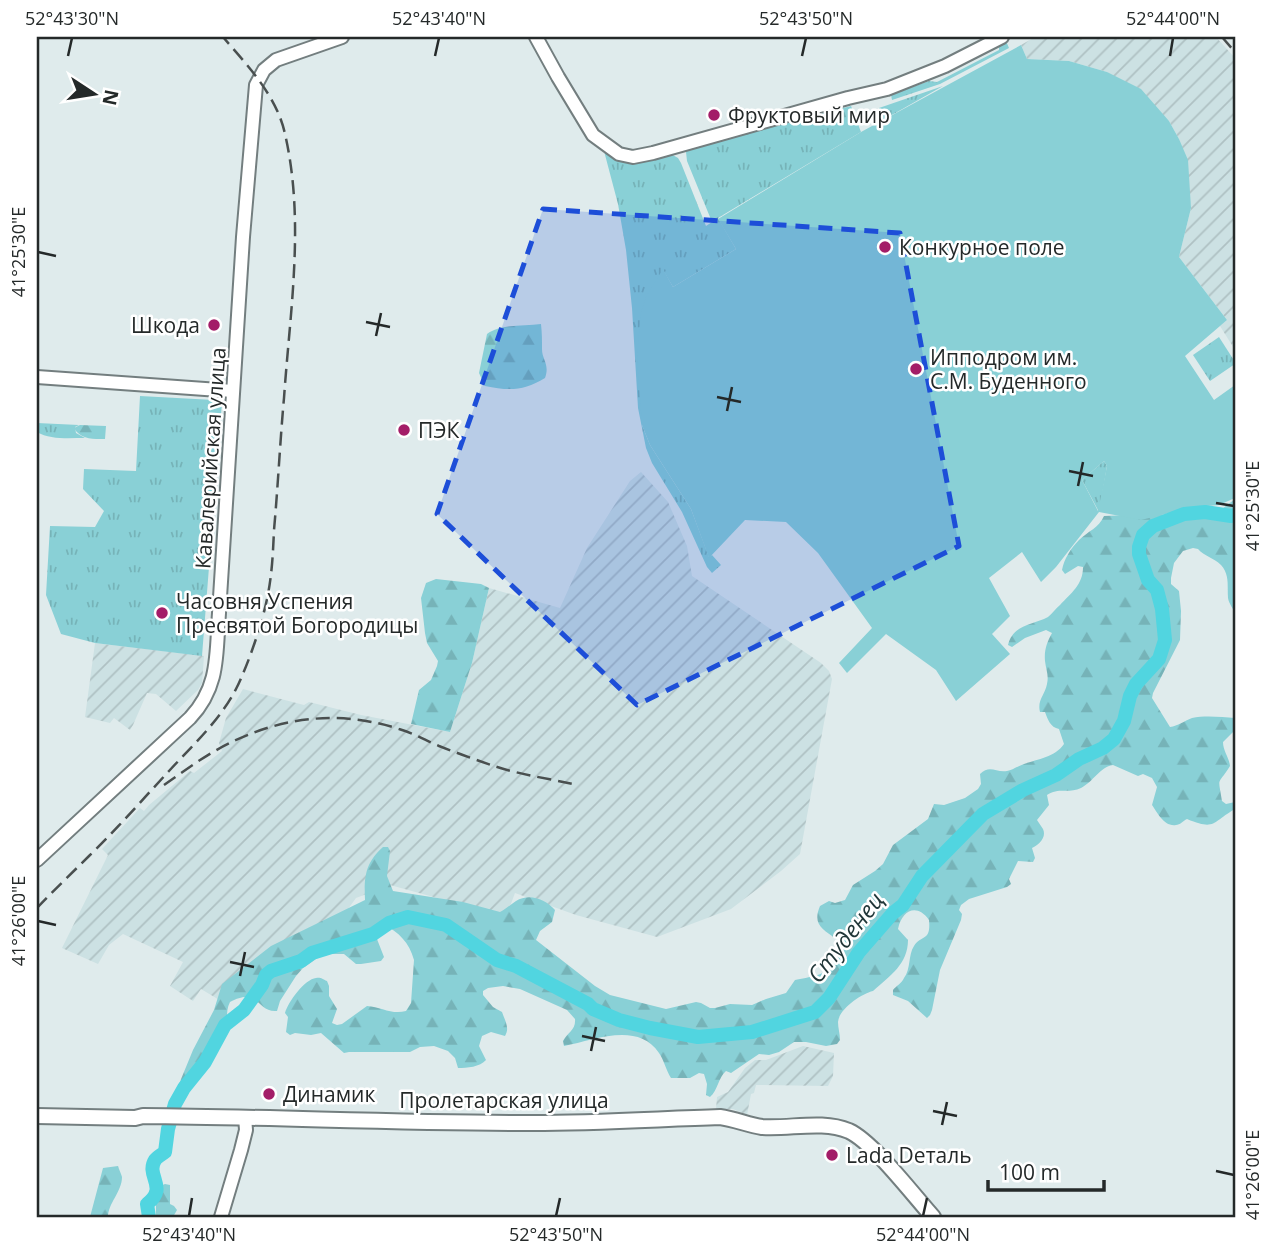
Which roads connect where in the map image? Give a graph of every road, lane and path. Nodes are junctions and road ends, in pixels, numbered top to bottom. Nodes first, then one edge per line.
1 (342, 37) edge
2 (536, 37) edge
3 (1002, 37) edge
4 (37, 376) edge
5 (233, 391) junction
6 (37, 860) edge
7 (37, 1116) edge
8 (245, 1117) junction
9 (221, 1217) edge
10 (933, 1217) edge

1 - 5 street, Кавалерийская улица
2 - 3 street
4 - 5 street
5 - 6 street, Кавалерийская улица
7 - 8 main road, Пролетарская улица
8 - 9 street
8 - 10 main road, Пролетарская улица

